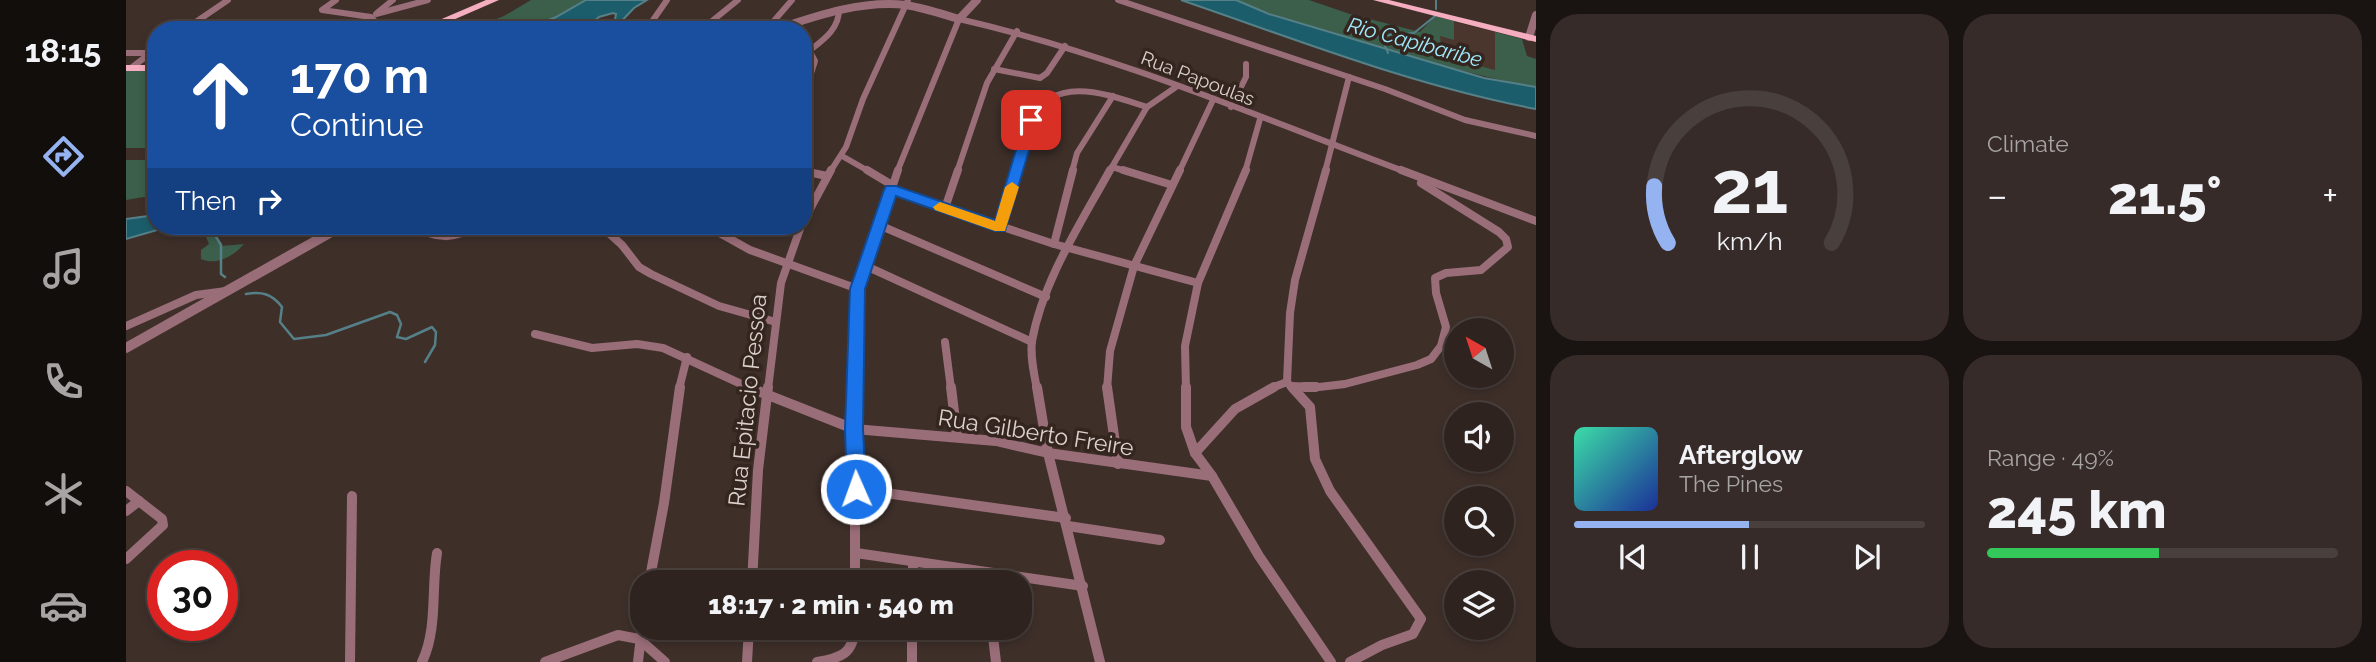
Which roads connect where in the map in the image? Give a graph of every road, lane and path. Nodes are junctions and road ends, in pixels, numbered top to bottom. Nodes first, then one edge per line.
1 (228, 0) edge
2 (335, 0) edge
3 (393, 0) edge
4 (428, 0) edge
5 (494, 0) edge
6 (667, 0) edge
7 (738, 0) edge
8 (792, 0) edge
9 (852, 0) edge
10 (977, 0) edge
11 (1118, 0) edge
12 (1378, 0) edge
13 (907, 3) edge
14 (862, 6) junction
15 (837, 11) junction
16 (1536, 15) edge
17 (374, 18) junction
18 (959, 19) junction
19 (197, 21) edge
20 (368, 21) edge
21 (376, 21) edge
22 (443, 21) edge
23 (652, 21) edge
24 (712, 21) edge
25 (774, 21) edge
26 (804, 21) edge
27 (1017, 31) junction
28 (1532, 38) edge
29 (1065, 46) junction
30 (812, 48) edge
31 (147, 52) edge
32 (126, 53) edge
33 (147, 56) edge
34 (1245, 65) dead end
35 (128, 68) edge
36 (147, 68) edge
37 (994, 69) junction
38 (1349, 77) junction
39 (1177, 87) junction
40 (1112, 96) junction
41 (1213, 100) junction
42 (1147, 107) junction
43 (1231, 107) junction
44 (1261, 118) junction
45 (1536, 136) edge
46 (1331, 146) junction
47 (842, 156) junction
48 (1112, 167) junction
49 (812, 173) edge
50 (1405, 173) junction
51 (827, 176) junction
52 (1172, 186) junction
53 (892, 187) junction
54 (812, 205) edge
55 (944, 208) junction
56 (1536, 221) edge
57 (879, 225) junction
58 (1000, 228) junction
59 (326, 235) edge
60 (432, 235) edge
61 (461, 235) edge
62 (611, 235) edge
63 (722, 235) edge
64 (798, 235) edge
65 (1054, 244) junction
66 (1067, 247) junction
67 (788, 265) junction
68 (866, 266) junction
69 (1134, 266) junction
70 (1198, 282) junction
71 (858, 289) junction
72 (226, 291) junction
73 (1046, 297) junction
74 (776, 322) junction
75 (126, 326) edge
76 (535, 334) dead end
77 (945, 342) dead end
78 (1032, 342) junction
79 (126, 348) edge
80 (687, 357) junction
81 (1288, 384) junction
82 (768, 396) junction
83 (854, 429) junction
84 (957, 437) junction
85 (1048, 453) junction
86 (1195, 453) junction
87 (1118, 464) junction
88 (1212, 476) junction
89 (856, 489) junction
90 (126, 491) edge
91 (352, 496) dead end
92 (139, 501) junction
93 (126, 512) edge
94 (1067, 522) junction
95 (1160, 540) dead end
96 (437, 553) dead end
97 (856, 553) junction
98 (126, 559) edge
99 (913, 562) junction
100 (651, 570) edge
101 (753, 570) edge
102 (855, 570) edge
103 (913, 570) edge
104 (950, 570) edge
105 (1032, 582) edge
106 (1083, 586) junction
107 (630, 634) edge
108 (640, 640) edge
109 (647, 640) edge
110 (748, 640) edge
111 (853, 640) edge
112 (912, 640) edge
113 (993, 640) edge
114 (912, 661) edge
115 (350, 662) edge
116 (422, 662) edge
117 (545, 662) edge
118 (638, 662) edge
119 (665, 662) edge
120 (747, 662) edge
121 (817, 662) edge
122 (996, 662) edge
123 (1100, 662) edge
124 (1331, 662) edge
125 (1350, 662) edge

1 - 19 street
2 - 17 street
3 - 17 street
4 - 17 street
5 - 22 main road
6 - 23 street
7 - 24 street
8 - 25 street
9 - 14 street
9 - 15 street
10 - 18 street
11 - 38 street
12 - 28 main road
13 - 14 street, Rua Papoulas
13 - 18 street, Rua Papoulas
13 - 47 street, Rua Epitacio Pessoa
14 - 15 street, Rua Papoulas
15 - 26 street
15 - 30 street
16 - 28 street
17 - 20 street
17 - 21 street
18 - 27 street, Rua Papoulas
18 - 53 street
27 - 29 street, Rua Papoulas
27 - 37 street
29 - 37 street
29 - 39 street, Rua Papoulas
31 - 32 street
33 - 35 street
34 - 43 street
35 - 36 main road
37 - 55 street
38 - 45 street
38 - 46 street
39 - 41 street, Rua Papoulas
39 - 42 street
40 - 42 street
40 - 58 street
40 - 65 street
41 - 43 street, Rua Papoulas
41 - 52 street
42 - 48 street
43 - 44 street, Rua Papoulas
44 - 46 street, Rua Papoulas
44 - 70 street
46 - 50 street, Rua Papoulas
46 - 81 street
47 - 51 street, Rua Epitacio Pessoa
47 - 53 street
48 - 52 street
48 - 66 street
49 - 51 street
50 - 56 street, Rua Papoulas
50 - 81 street
51 - 54 street, Rua Epitacio Pessoa
52 - 69 street
53 - 55 street
53 - 57 street
55 - 58 street
57 - 68 street
57 - 73 street
58 - 65 street
59 - 72 street
60 - 61 street
62 - 74 street
63 - 67 street
64 - 67 street, Rua Epitacio Pessoa
65 - 66 street
66 - 69 street
66 - 73 street
67 - 71 street
67 - 74 street, Rua Epitacio Pessoa
68 - 71 street
68 - 78 street
69 - 70 street
69 - 87 street
70 - 86 street
71 - 83 street
72 - 75 street
72 - 79 street
73 - 78 street
74 - 82 street, Rua Epitacio Pessoa
76 - 80 street, Rua Gilberto Freire
77 - 84 street
78 - 85 street
80 - 82 street, Rua Gilberto Freire
80 - 100 street
81 - 86 street
81 - 125 street
82 - 83 street, Rua Gilberto Freire
82 - 101 street, Rua Epitacio Pessoa
83 - 84 street, Rua Gilberto Freire
83 - 89 street
84 - 85 street, Rua Gilberto Freire
85 - 87 street, Rua Gilberto Freire
85 - 94 street
86 - 88 street
87 - 88 street, Rua Gilberto Freire
88 - 124 street
89 - 94 street
89 - 97 street
90 - 92 street
91 - 115 street
92 - 93 street
92 - 98 street
94 - 95 street
94 - 106 street
96 - 116 street
97 - 99 street
97 - 102 street
99 - 103 street
99 - 104 street
105 - 106 street
106 - 123 street
107 - 117 street
108 - 118 street
109 - 119 street
110 - 120 street
111 - 121 street
112 - 114 street
113 - 122 street

